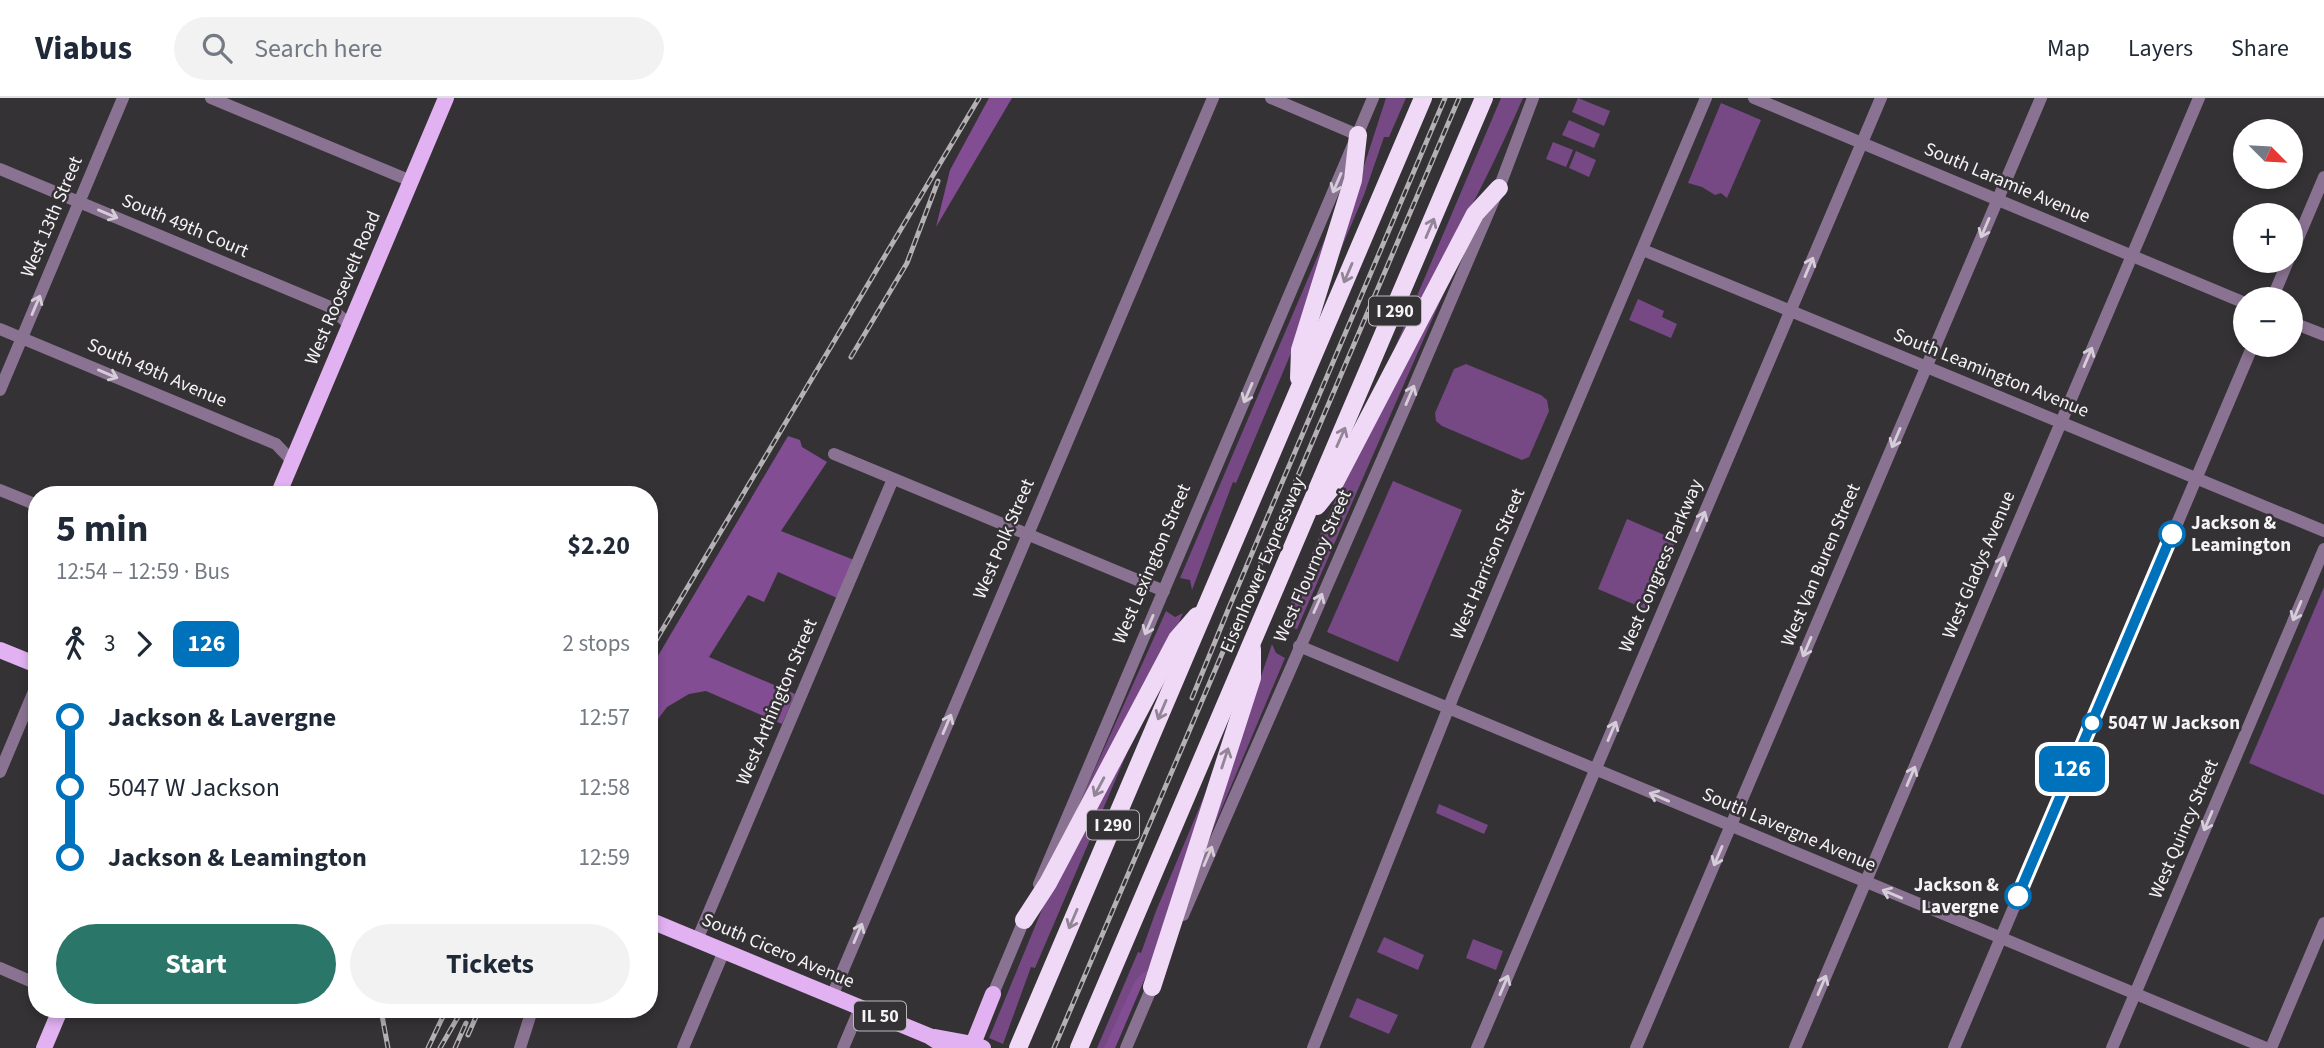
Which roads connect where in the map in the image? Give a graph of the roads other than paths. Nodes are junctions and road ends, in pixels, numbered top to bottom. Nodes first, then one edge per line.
1 (123, 98) edge
2 (211, 98) edge
3 (446, 98) edge
4 (1213, 98) edge
5 (1271, 98) edge
6 (1373, 98) edge
7 (1423, 98) edge
8 (1485, 98) edge
9 (1533, 98) edge
10 (1706, 98) edge
11 (1754, 98) edge
12 (1881, 98) edge
13 (2040, 98) edge
14 (2199, 98) edge
15 (1358, 135) junction
16 (1862, 143) junction
17 (0, 169) edge
18 (2324, 177) edge
19 (411, 181) junction
20 (1499, 188) junction
21 (1997, 200) junction
22 (79, 202) junction
23 (2303, 227) edge
24 (1643, 250) junction
25 (2131, 256) junction
26 (2233, 298) edge
27 (1791, 311) junction
28 (350, 325) junction
29 (2303, 327) edge
30 (0, 329) edge
31 (2324, 335) edge
32 (22, 338) junction
33 (2248, 357) edge
34 (1926, 367) junction
35 (1298, 389) junction
36 (0, 390) edge
37 (2060, 422) junction
38 (834, 454) dead end
39 (293, 462) junction
40 (2196, 478) junction
41 (892, 479) junction
42 (282, 486) edge
43 (0, 489) edge
44 (28, 501) edge
45 (1304, 523) junction
46 (2324, 531) edge
47 (1027, 534) junction
48 (2324, 549) edge
49 (1164, 591) junction
50 (1209, 603) junction
51 (1251, 643) junction
52 (1299, 646) junction
53 (0, 650) edge
54 (28, 661) edge
55 (28, 705) edge
56 (1449, 709) junction
57 (1595, 770) junction
58 (0, 772) edge
59 (1730, 827) junction
60 (1866, 883) junction
61 (1024, 920) junction
62 (2324, 923) edge
63 (658, 924) edge
64 (2000, 939) junction
65 (698, 940) junction
66 (724, 951) junction
67 (0, 968) edge
68 (28, 980) edge
69 (1152, 987) junction
70 (993, 994) joint
71 (2135, 994) junction
72 (832, 996) junction
73 (860, 1008) junction
74 (57, 1018) edge
75 (529, 1018) edge
76 (929, 1036) junction
77 (976, 1047) edge
78 (44, 1048) edge
79 (520, 1048) edge
80 (683, 1048) edge
81 (843, 1048) edge
82 (947, 1048) edge
83 (1018, 1048) edge
84 (1079, 1048) edge
85 (1126, 1048) edge
86 (1313, 1048) edge
87 (1477, 1048) edge
88 (1636, 1048) edge
89 (1795, 1048) edge
90 (1954, 1048) edge
91 (2112, 1048) edge
92 (2268, 1048) edge

1 - 22 street, West 13th Street
2 - 19 street
3 - 19 main road, West Roosevelt Road
4 - 47 street, West Polk Street
5 - 15 street
6 - 15 street, West Lexington Street
7 -> 35 highway, Eisenhower Expressway / I 290
45 -> 8 highway, Eisenhower Expressway / I 290
9 - 20 street, West Flournoy Street
10 - 24 street, West Harrison Street
11 - 16 street, South Laramie Avenue
12 - 16 street, West Congress Parkway
13 - 21 street, West Van Buren Street
14 - 25 street, West Gladys Avenue
15 - 35 highway
15 -> 49 street, West Lexington Street
16 - 21 street, South Laramie Avenue
27 -> 16 street, West Congress Parkway
17 - 22 street, South 49th Court
18 - 23 street
19 - 28 main road, West Roosevelt Road
20 - 45 highway
52 -> 20 street, West Flournoy Street
21 - 25 street, South Laramie Avenue
21 -> 34 street, West Van Buren Street
22 -> 28 street, South 49th Court
32 -> 22 street, West 13th Street
24 - 27 street, South Leamington Avenue
24 - 56 street, West Harrison Street
25 - 26 street, South Laramie Avenue
37 -> 25 street, West Gladys Avenue
27 - 34 street, South Leamington Avenue
57 -> 27 street, West Congress Parkway
28 - 39 main road, West Roosevelt Road
29 - 31 street
30 - 32 street, South 49th Avenue
32 - 36 street, West 13th Street
32 -> 39 street, South 49th Avenue
33 - 40 street
34 - 37 street, South Leamington Avenue
34 -> 59 street, West Van Buren Street
35 - 50 highway, Eisenhower Expressway / I 290
37 - 40 street, South Leamington Avenue
60 -> 37 street, West Gladys Avenue
38 - 41 street
39 - 42 main road, West Roosevelt Road
40 - 46 street, South Leamington Avenue
40 - 64 street
41 - 47 street
41 - 65 street, West Arthington Street
43 - 44 street
45 - 51 highway, Eisenhower Expressway / I 290
47 - 49 street
72 -> 47 street, West Polk Street
48 -> 71 street, West Quincy Street
49 -> 61 street, West Lexington Street
50 -> 61 highway
50 -> 83 highway, Eisenhower Expressway / I 290
69 -> 51 highway
51 - 84 highway, Eisenhower Expressway / I 290
52 - 56 street, South Lavergne Avenue
69 -> 52 street, West Flournoy Street
53 - 54 main road
55 - 58 street
56 - 57 street, South Lavergne Avenue
56 - 86 street, West Harrison Street
59 -> 57 street, South Lavergne Avenue
87 -> 57 street, West Congress Parkway
59 - 60 street, South Lavergne Avenue
59 -> 88 street, West Van Buren Street
64 -> 60 street, South Lavergne Avenue
89 -> 60 street, West Gladys Avenue
61 - 70 street, West Lexington Street
62 - 92 street
63 - 65 main road, South Cicero Avenue / IL 50
64 - 71 street, South Lavergne Avenue
64 - 90 street
65 - 66 main road, South Cicero Avenue / IL 50
66 - 72 main road, South Cicero Avenue / IL 50
66 - 80 street
67 - 68 street
69 - 85 street, West Flournoy Street
70 - 77 main road, West Lexington Street
71 - 91 street, West Quincy Street
71 - 92 street, South Lavergne Avenue
72 - 73 main road, South Cicero Avenue / IL 50
73 - 76 main road, South Cicero Avenue / IL 50
73 - 81 street
74 - 78 main road
75 - 79 street
76 - 77 main road, South Cicero Avenue / IL 50
76 - 82 main road, South Cicero Avenue / IL 50

